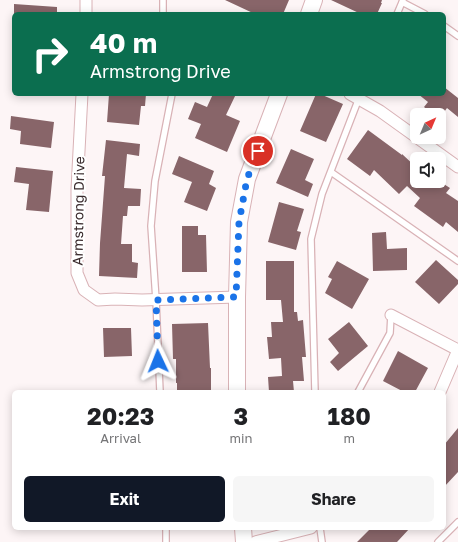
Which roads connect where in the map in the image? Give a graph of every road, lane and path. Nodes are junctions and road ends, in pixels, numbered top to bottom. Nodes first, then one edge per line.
1 (86, 0) edge
2 (163, 0) edge
3 (314, 0) edge
4 (403, 1) edge
5 (86, 12) edge
6 (163, 12) edge
7 (310, 12) edge
8 (398, 12) edge
9 (422, 12) edge
10 (446, 27) edge
11 (458, 36) edge
12 (82, 96) edge
13 (172, 96) edge
14 (278, 96) edge
15 (357, 96) edge
16 (458, 167) edge
17 (331, 172) junction
18 (458, 261) edge
19 (236, 297) junction
20 (156, 300) junction
21 (391, 314) joint
22 (458, 350) edge
23 (160, 390) edge
24 (238, 390) edge
25 (315, 390) edge
26 (359, 390) edge
27 (441, 390) edge
28 (458, 522) edge
29 (166, 530) edge
30 (244, 530) edge
31 (303, 530) edge
32 (320, 530) edge
33 (166, 542) edge
34 (244, 542) edge
35 (255, 542) edge
36 (322, 542) edge
37 (438, 542) edge

1 - 5 street
2 - 6 lane
3 - 7 street
4 - 8 lane
4 - 9 lane
10 - 11 lane
12 - 20 street, Armstrong Drive
13 - 20 lane
14 - 19 street
15 - 16 street
15 - 17 lane
17 - 18 lane
17 - 25 lane
19 - 20 street, Armstrong Drive
19 - 24 street
20 - 23 lane
21 - 22 street
21 - 26 lane
22 - 27 street
28 - 37 lane
29 - 33 lane
30 - 34 street
31 - 35 street
32 - 36 lane

